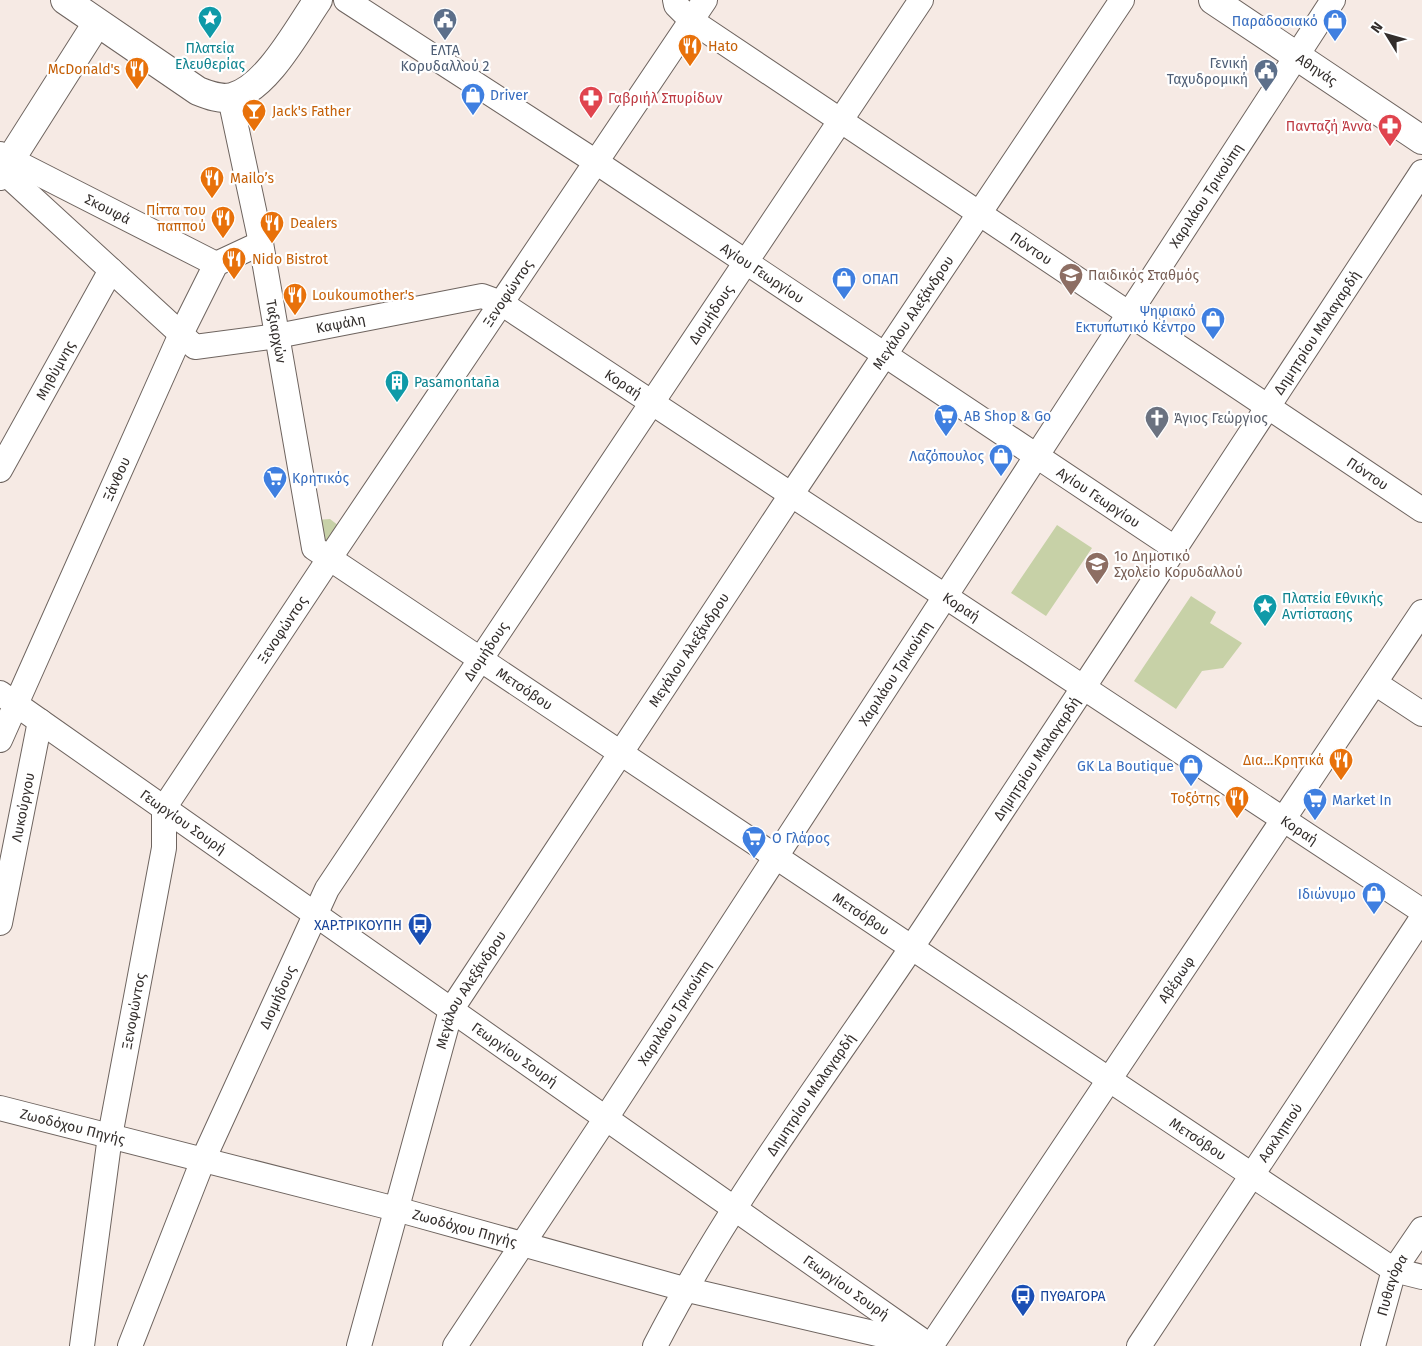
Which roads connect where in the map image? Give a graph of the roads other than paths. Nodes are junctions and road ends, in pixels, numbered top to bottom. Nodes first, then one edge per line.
1 (64, 0) edge
2 (318, 0) edge
3 (346, 0) edge
4 (675, 0) edge
5 (705, 0) edge
6 (921, 0) edge
7 (1122, 0) edge
8 (1212, 0) edge
9 (1333, 0) edge
10 (692, 21) junction
11 (97, 23) junction
12 (1296, 56) junction
13 (230, 98) junction
14 (840, 121) junction
15 (1422, 140) edge
16 (596, 162) junction
17 (4, 165) edge
18 (1422, 172) edge
19 (980, 213) junction
20 (261, 243) junction
21 (746, 262) junction
22 (216, 264) junction
23 (111, 270) junction
24 (501, 303) junction
25 (1128, 314) junction
26 (181, 334) junction
27 (278, 336) junction
28 (885, 355) junction
29 (652, 403) junction
30 (1268, 407) junction
31 (1036, 458) junction
32 (0, 470) edge
33 (791, 495) junction
34 (1422, 510) edge
35 (1176, 549) junction
36 (329, 559) junction
37 (945, 597) junction
38 (1422, 612) edge
39 (480, 660) junction
40 (1374, 683) junction
41 (1084, 688) junction
42 (8, 699) edge
43 (1422, 714) edge
44 (40, 721) junction
45 (0, 740) edge
46 (620, 754) junction
47 (164, 808) junction
48 (1283, 820) junction
49 (776, 857) junction
50 (1422, 910) edge
51 (314, 914) junction
52 (1422, 918) edge
53 (0, 923) edge
54 (911, 948) junction
55 (451, 1010) junction
56 (1110, 1081) junction
57 (0, 1108) edge
58 (606, 1118) junction
59 (110, 1136) junction
60 (203, 1160) junction
61 (1252, 1175) junction
62 (734, 1208) junction
63 (396, 1209) junction
64 (1422, 1229) edge
65 (520, 1245) junction
66 (1394, 1270) junction
67 (1422, 1277) edge
68 (684, 1289) junction
69 (82, 1346) edge
70 (130, 1346) edge
71 (359, 1346) edge
72 (455, 1346) edge
73 (655, 1346) edge
74 (930, 1346) edge
75 (1139, 1346) edge
76 (1373, 1346) edge

1 - 11 main road
2 - 13 main road
3 - 16 street, Αγίου Γεωργίου
4 - 10 street, Πόντου
5 - 10 street, Ξενοφώντος
6 - 14 street, Διομήδους
7 - 19 street, Μεγάλου Αλεξάνδρου
8 - 12 main road, Αθηνάς
9 - 12 street, Χαριλάου Τρικούπη
10 - 14 street, Πόντου
10 - 16 street, Ξενοφώντος
11 - 13 main road
11 - 17 main road
12 - 15 main road, Αθηνάς
12 - 25 street, Χαριλάου Τρικούπη
13 - 20 street, Ταξιαρχών
14 - 19 street, Πόντου
14 - 21 street, Διομήδους
16 - 21 street, Αγίου Γεωργίου
16 - 24 street, Ξενοφώντος
17 - 22 street, Σκουφά
17 - 23 street
18 - 30 street, Δημητρίου Μαλαγαρδή
19 - 25 street, Πόντου
19 - 28 street, Μεγάλου Αλεξάνδρου
20 - 22 street
20 - 27 street, Ταξιαρχών
21 - 28 street, Αγίου Γεωργίου
21 - 29 street, Διομήδους
22 - 26 street, Ξάνθου
23 - 26 street
23 - 32 street, Μηθύμνης
24 - 27 street, Καψάλη
24 - 29 street, Κοραή
24 - 36 street, Ξενοφώντος
25 - 30 street, Πόντου
25 - 31 street, Χαριλάου Τρικούπη
26 - 27 street, Καψάλη
26 - 42 street, Ξάνθου
27 - 36 street, Ταξιαρχών
28 - 31 street, Αγίου Γεωργίου
28 - 33 street, Μεγάλου Αλεξάνδρου
29 - 33 street, Κοραή
29 - 39 street, Διομήδους
30 - 34 street, Πόντου
30 - 35 street, Δημητρίου Μαλαγαρδή
31 - 35 street, Αγίου Γεωργίου
31 - 37 street, Χαριλάου Τρικούπη
33 - 37 street, Κοραή
33 - 46 street, Μεγάλου Αλεξάνδρου
35 - 41 street, Δημητρίου Μαλαγαρδή
36 - 39 street, Μετσόβου
36 - 47 street, Ξενοφώντος
37 - 41 street, Κοραή
37 - 49 street, Χαριλάου Τρικούπη
38 - 40 street, Αβέρωφ
39 - 46 street, Μετσόβου
39 - 51 street, Διομήδους
40 - 43 street
40 - 48 street, Αβέρωφ
41 - 48 street, Κοραή
41 - 54 street, Δημητρίου Μαλαγαρδή
42 - 44 street, Γεωργίου Σουρή
42 - 45 street, Ξάνθου
44 - 47 street, Γεωργίου Σουρή
44 - 53 street, Λυκούργου
46 - 49 street, Μετσόβου
46 - 55 street, Μεγάλου Αλεξάνδρου
47 - 51 street, Γεωργίου Σουρή
47 - 59 street, Ξενοφώντος
48 - 50 street, Κοραή
48 - 56 street, Αβέρωφ
49 - 54 street, Μετσόβου
49 - 58 street, Χαριλάου Τρικούπη
51 - 55 street, Γεωργίου Σουρή
51 - 60 street, Διομήδους
52 - 61 street, Ασκληπιού
54 - 56 street, Μετσόβου
54 - 62 street, Δημητρίου Μαλαγαρδή
55 - 58 street, Γεωργίου Σουρή
55 - 63 street, Μεγάλου Αλεξάνδρου
56 - 61 street, Μετσόβου
56 - 74 street, Αβέρωφ
57 - 59 street, Ζωοδόχου Πηγής
58 - 62 street, Γεωργίου Σουρή
58 - 65 street, Χαριλάου Τρικούπη
59 - 60 street, Ζωοδόχου Πηγής
59 - 69 street, Ξενοφώντος
60 - 63 street, Ζωοδόχου Πηγής
60 - 70 street, Διομήδους
61 - 66 street, Μετσόβου
61 - 75 street, Ασκληπιού
62 - 68 street, Δημητρίου Μαλαγαρδή
62 - 74 street, Γεωργίου Σουρή
63 - 65 street, Ζωοδόχου Πηγής
63 - 71 street, Μεγάλου Αλεξάνδρου
64 - 66 street, Πυθαγόρα
65 - 68 street, Ζωοδόχου Πηγής
65 - 72 street, Χαριλάου Τρικούπη
66 - 67 street, Μετσόβου
66 - 76 street, Πυθαγόρα
68 - 73 street, Δημητρίου Μαλαγαρδή
68 - 74 street, Ζωοδόχου Πηγής

